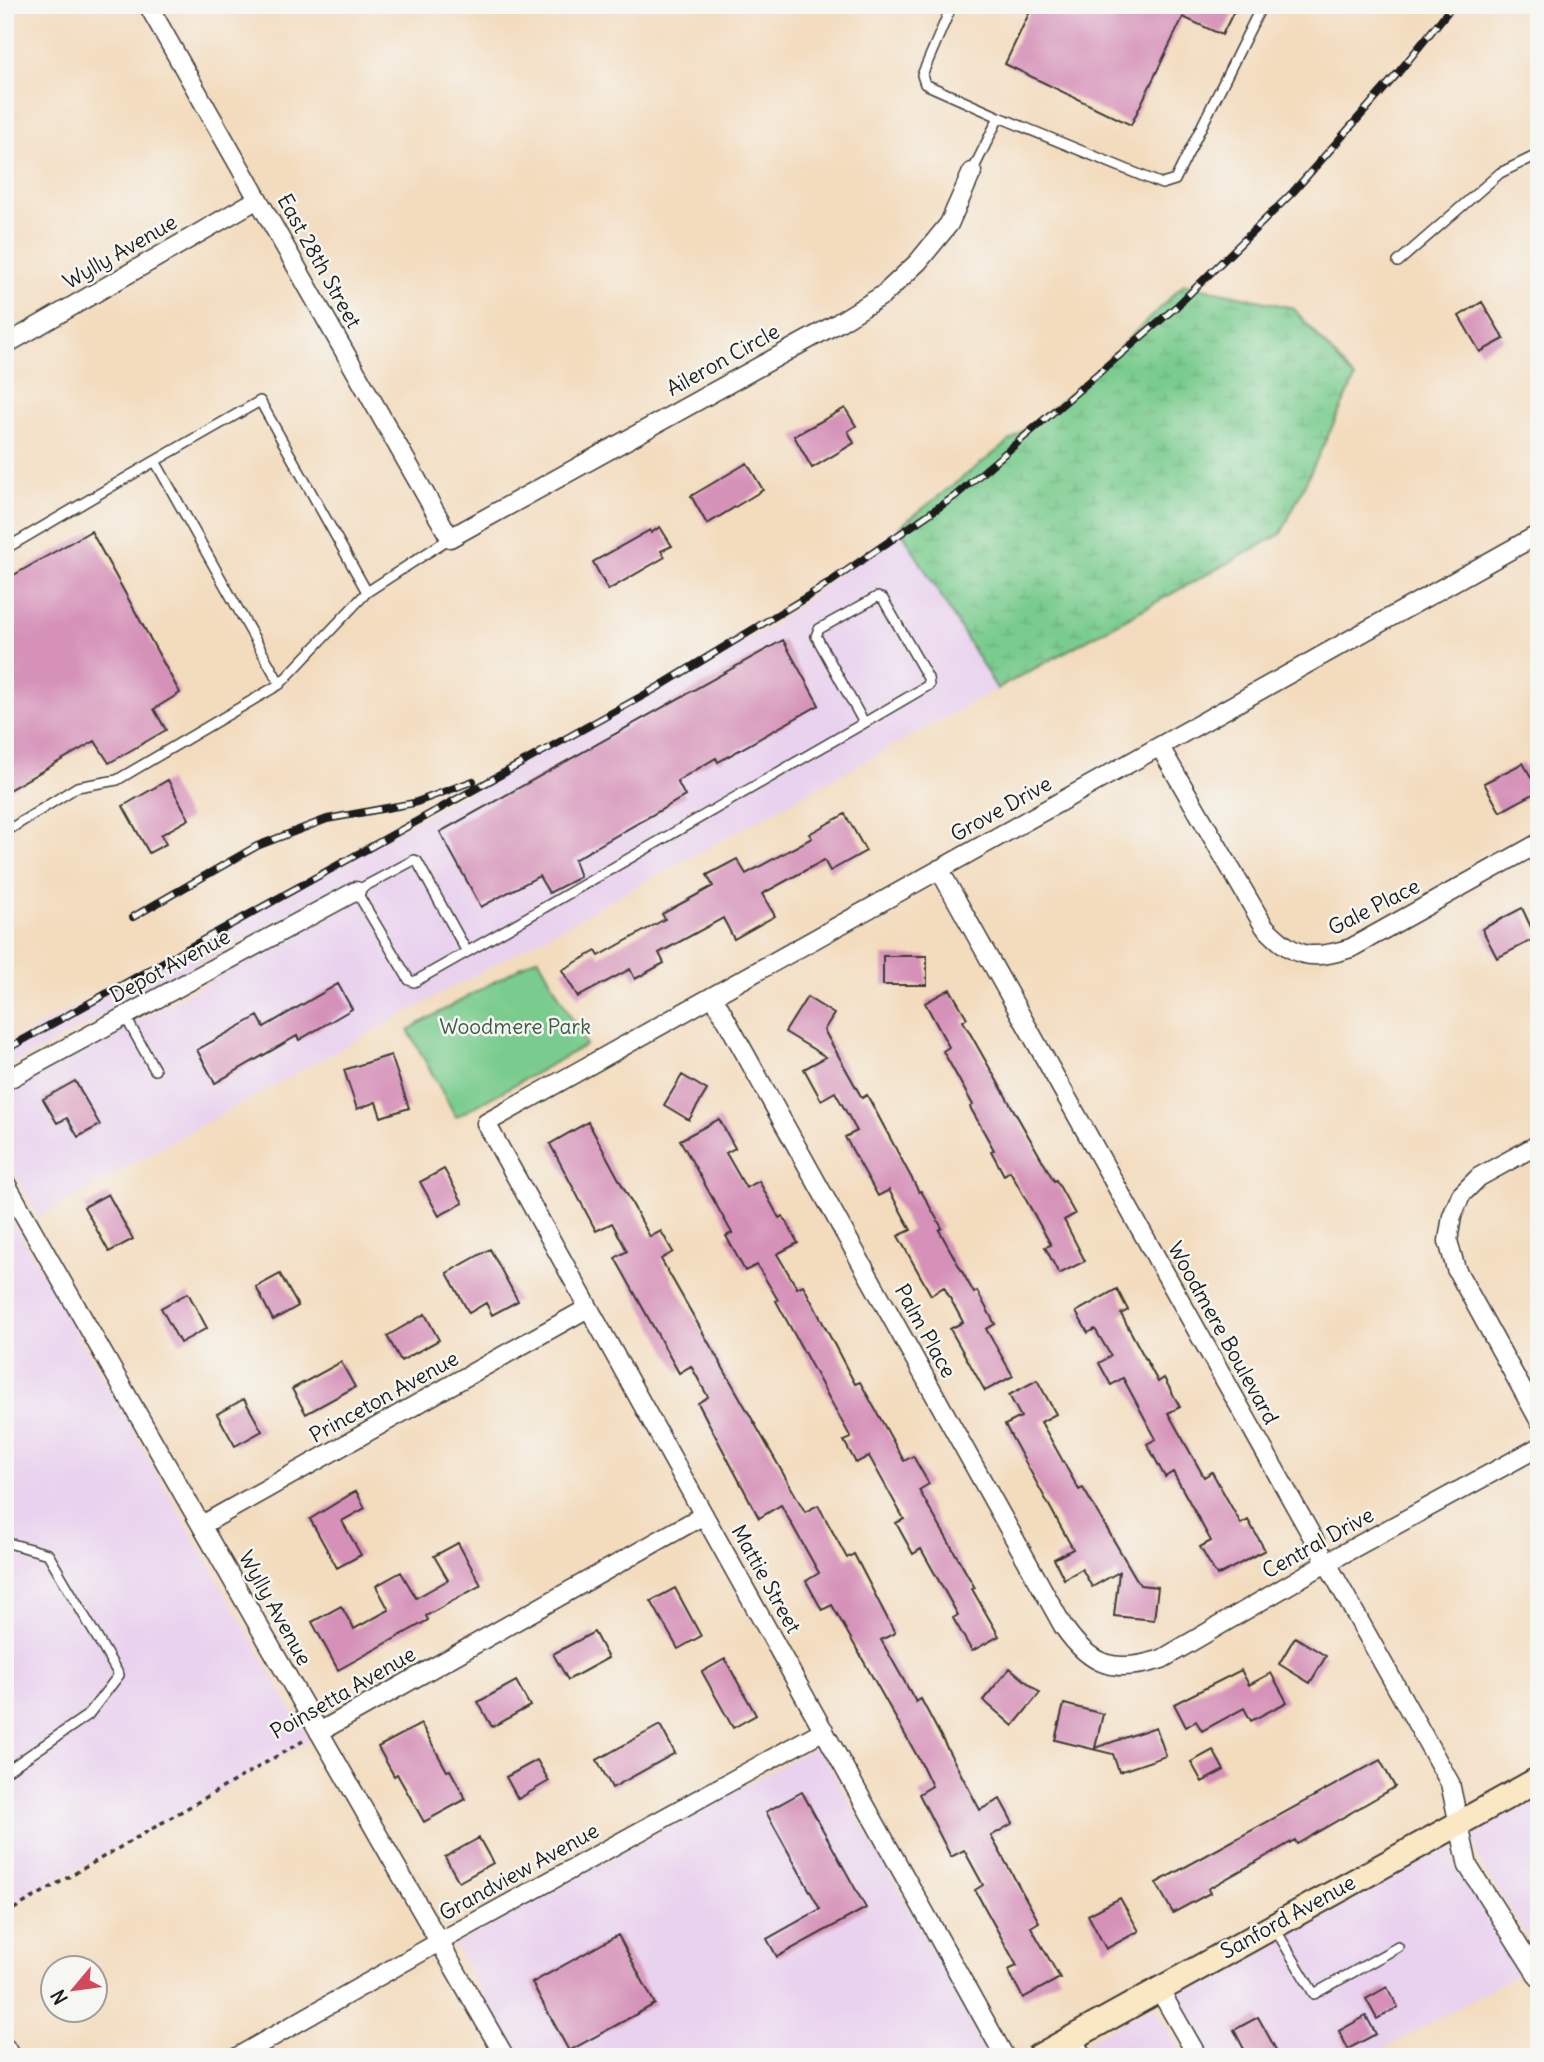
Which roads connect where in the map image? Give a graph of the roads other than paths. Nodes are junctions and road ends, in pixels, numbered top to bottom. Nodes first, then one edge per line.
1 (148, 5) edge
2 (952, 5) edge
3 (1262, 5) edge
4 (999, 117) junction
5 (1539, 154) edge
6 (972, 172) joint
7 (258, 199) junction
8 (1398, 262) dead end
9 (5, 345) edge
10 (155, 461) junction
11 (1539, 534) edge
12 (450, 538) junction
13 (5, 549) edge
14 (367, 592) junction
15 (280, 684) junction
16 (864, 723) junction
17 (1160, 747) junction
18 (5, 832) edge
19 (1539, 843) edge
20 (939, 869) junction
21 (356, 891) junction
22 (467, 952) junction
23 (713, 996) junction
24 (125, 1016) junction
25 (155, 1070) dead end
26 (5, 1081) edge
27 (486, 1123) joint
28 (1539, 1144) edge
29 (6, 1184) edge
30 (588, 1308) junction
31 (1539, 1420) edge
32 (1539, 1447) edge
33 (704, 1515) junction
34 (202, 1525) junction
35 (5, 1542) edge
36 (1326, 1563) junction
37 (1116, 1668) joint
38 (824, 1730) junction
39 (319, 1732) junction
40 (5, 1772) edge
41 (1539, 1779) edge
42 (1458, 1823) junction
43 (1273, 1926) junction
44 (439, 1942) junction
45 (1398, 1947) dead end
46 (1539, 1979) edge
47 (1159, 1989) junction
48 (1082, 2046) edge
49 (5, 2047) edge
50 (11, 2057) edge
51 (237, 2057) edge
52 (505, 2057) edge
53 (1005, 2057) edge
54 (1038, 2057) edge
55 (1198, 2057) edge

1 - 7 street, East 28th Street
2 - 4 lane
3 - 4 lane
4 - 6 lane
5 - 8 lane
6 - 12 street, Aileron Circle
7 - 9 street, Wylly Avenue
7 - 12 street, East 28th Street
10 - 13 lane
10 - 14 lane
10 - 15 lane
11 - 17 street, Grove Drive
12 - 14 lane
14 - 15 lane
15 - 18 lane
16 - 16 lane
16 - 22 lane
17 - 19 street, Gale Place
17 - 20 street, Grove Drive
20 - 23 street, Grove Drive
20 - 36 street, Woodmere Boulevard
21 - 22 lane
21 - 22 lane
21 - 24 street, Depot Avenue
23 - 27 street, Grove Drive
23 - 37 street, Palm Place
24 - 25 lane
24 - 26 street, Depot Avenue
27 - 30 street, Mattie Street
28 - 31 street
29 - 34 street, Wylly Avenue
30 - 33 street, Mattie Street
30 - 34 street, Princeton Avenue
32 - 36 street, Central Drive
33 - 38 street, Mattie Street
33 - 39 street, Poinsetta Avenue
34 - 39 street, Wylly Avenue
35 - 40 lane
36 - 37 street, Central Drive
36 - 42 street, Woodmere Boulevard
38 - 44 street, Grandview Avenue
38 - 53 street, Mattie Street
39 - 44 street, Wylly Avenue
41 - 42 main road, Sanford Avenue
42 - 43 main road, Sanford Avenue
42 - 46 street, Woodmere Boulevard
43 - 45 lane
43 - 47 main road, Sanford Avenue
44 - 51 street, Grandview Avenue
44 - 52 street, Wylly Avenue
47 - 48 main road, Sanford Avenue
47 - 55 street
48 - 54 main road, Sanford Avenue
49 - 50 street

